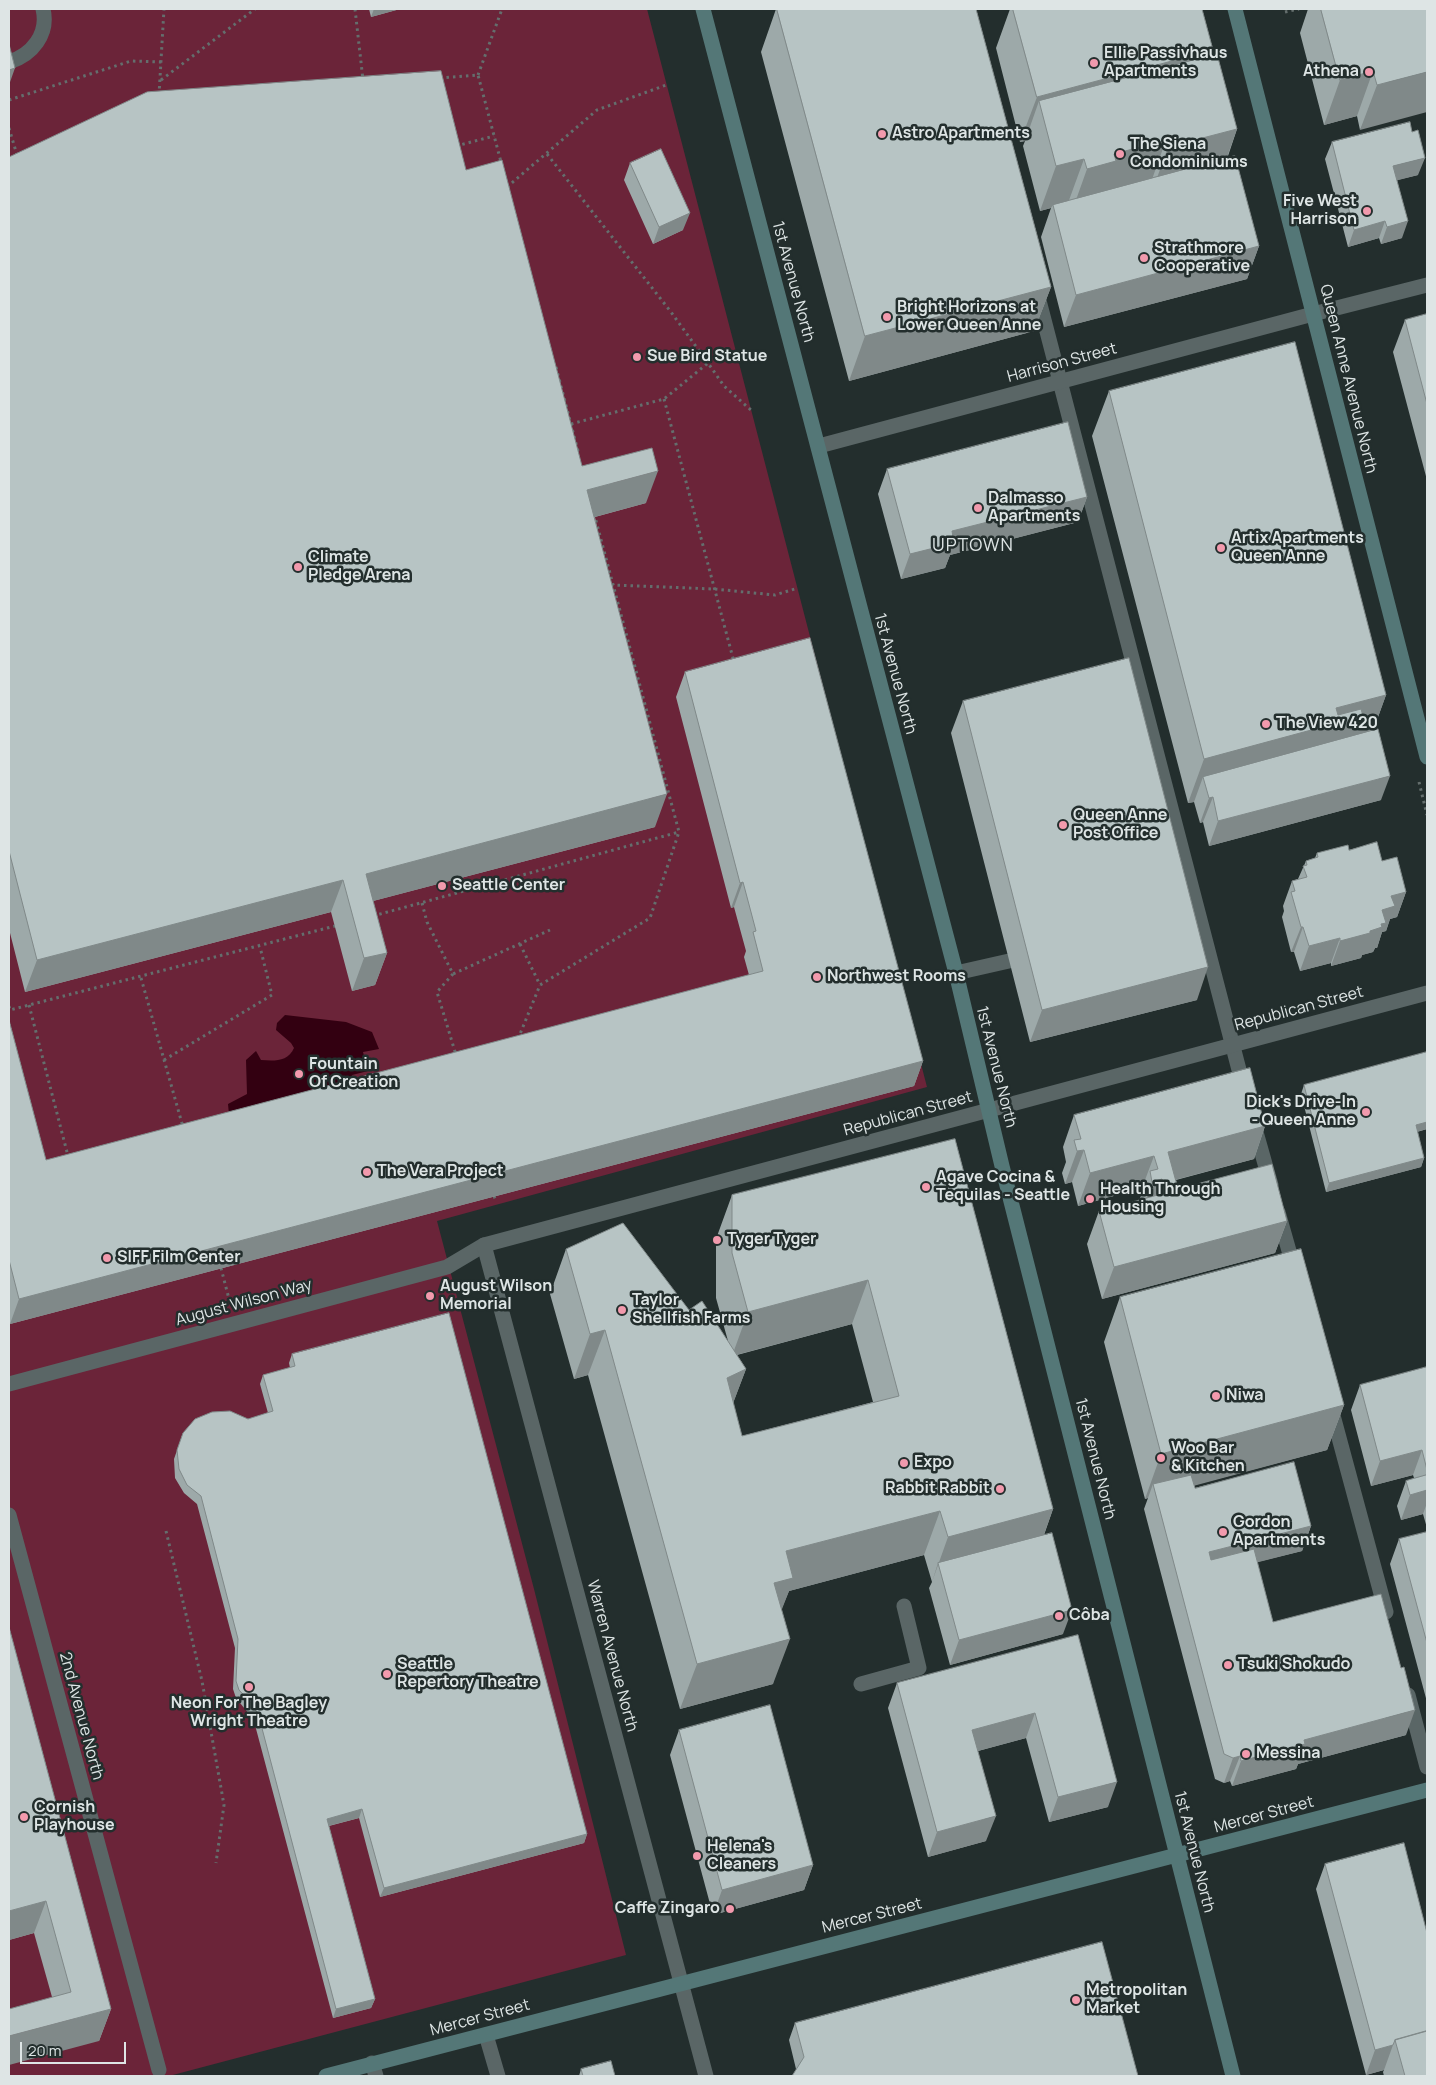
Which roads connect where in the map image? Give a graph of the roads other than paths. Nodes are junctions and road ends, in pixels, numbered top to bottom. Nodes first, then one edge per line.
1 (44, 9) edge
2 (703, 9) edge
3 (1234, 9) edge
4 (9, 62) edge
5 (1032, 274) edge
6 (1427, 285) edge
7 (1313, 314) junction
8 (1060, 381) junction
9 (819, 446) junction
10 (1427, 757) edge
11 (1198, 912) junction
12 (1183, 916) edge
13 (1009, 961) dead end
14 (956, 974) junction
15 (1427, 993) edge
16 (1233, 1045) junction
17 (988, 1110) junction
18 (484, 1245) junction
19 (1299, 1289) edge
20 (9, 1384) edge
21 (1326, 1391) edge
22 (9, 1515) edge
23 (904, 1606) dead end
24 (1389, 1625) edge
25 (1404, 1682) edge
26 (861, 1684) dead end
27 (1427, 1768) edge
28 (1427, 1790) edge
29 (1178, 1856) junction
30 (680, 1983) junction
31 (486, 2035) junction
32 (159, 2070) dead end
33 (374, 2070) edge
34 (326, 2076) edge
35 (498, 2076) edge
36 (706, 2076) edge
37 (1233, 2076) edge

1 - 4 street
2 - 9 main road, 1st Avenue North
3 - 7 main road, Queen Anne Avenue North
5 - 8 street
6 - 7 street, Harrison Street
7 - 8 street, Harrison Street
7 - 10 main road, Queen Anne Avenue North
8 - 9 street, Harrison Street
8 - 11 street
9 - 14 main road, 1st Avenue North
11 - 12 street
11 - 16 street
13 - 14 street
14 - 17 main road, 1st Avenue North
15 - 16 street, Republican Street
16 - 17 street, Republican Street
16 - 19 street
17 - 18 street, Republican Street
17 - 29 main road, 1st Avenue North
18 - 20 street, August Wilson Way
18 - 30 street, Warren Avenue North
21 - 24 street
22 - 32 street, 2nd Avenue North
23 - 26 street
25 - 27 street
28 - 29 main road, Mercer Street
29 - 30 main road, Mercer Street
29 - 37 main road, 1st Avenue North
30 - 31 main road, Mercer Street
30 - 36 street, Warren Avenue North
31 - 33 main road, Mercer Street
31 - 35 street
33 - 34 main road, Mercer Street

